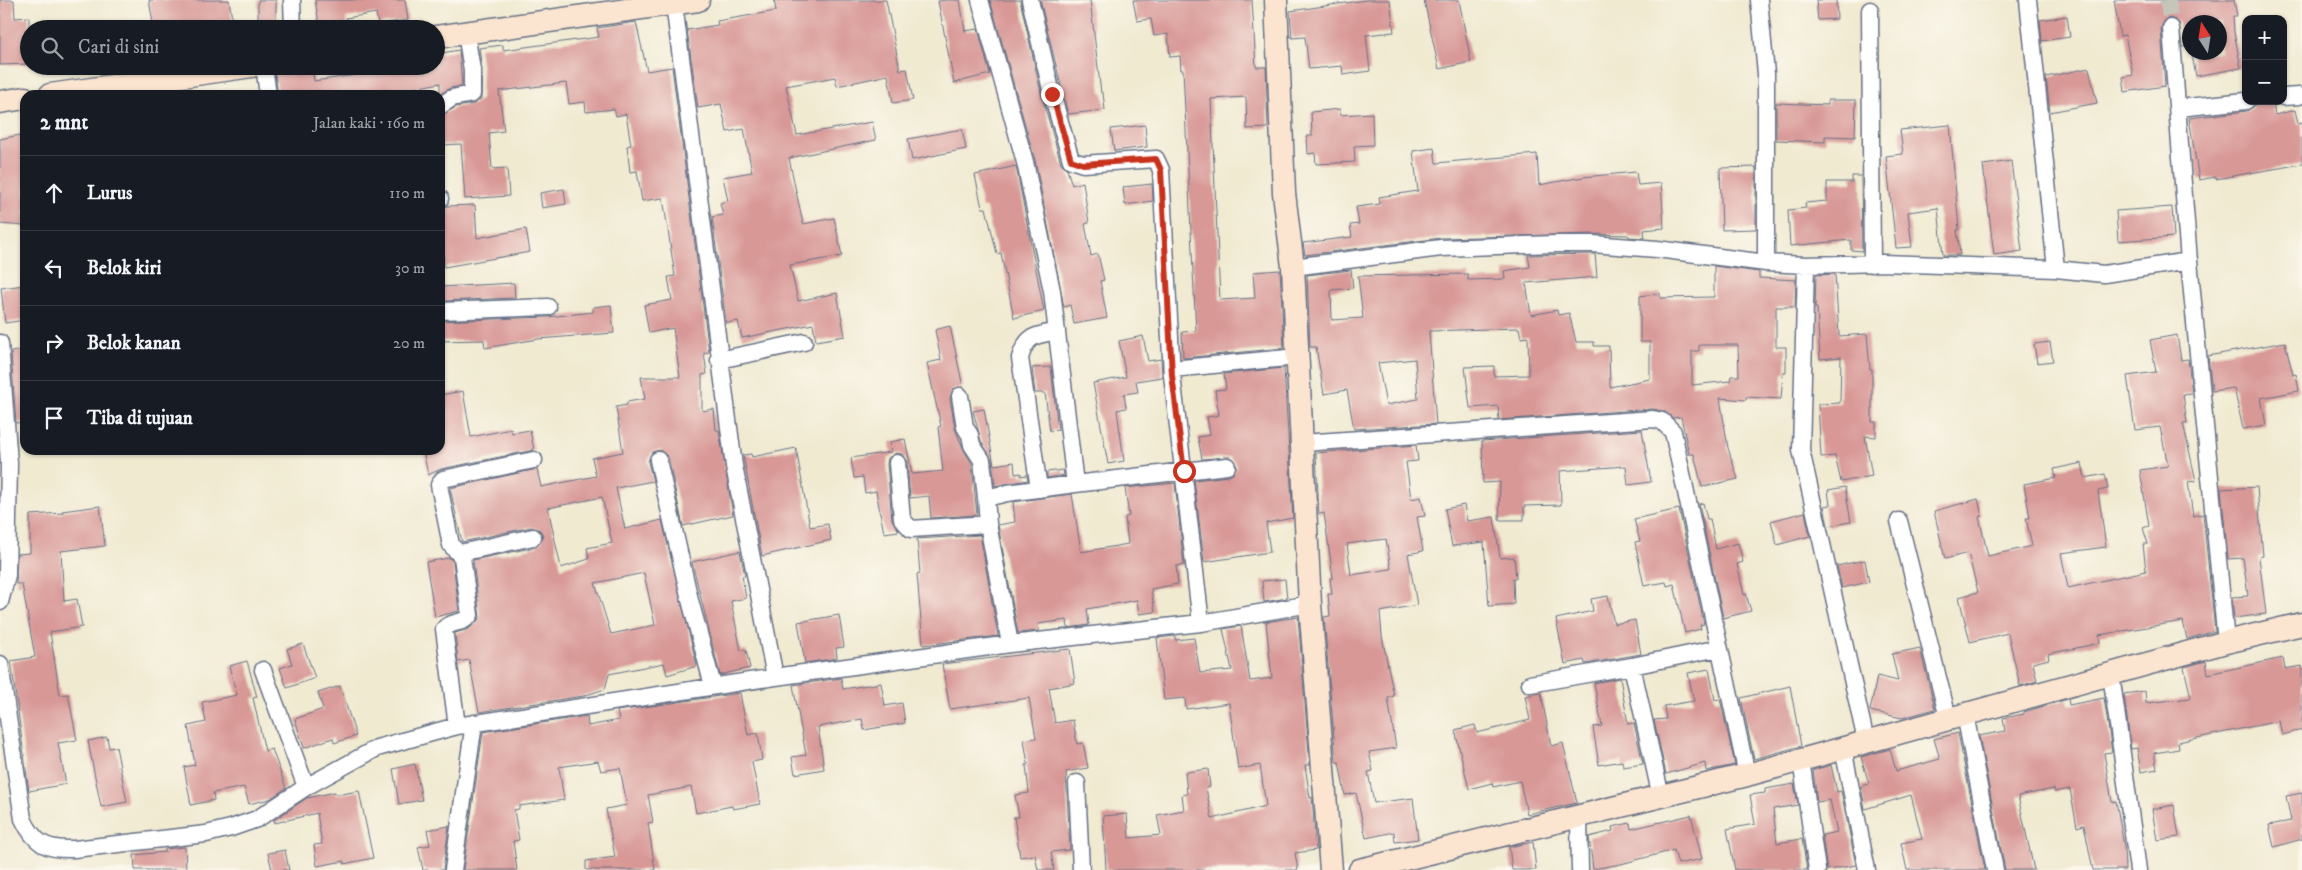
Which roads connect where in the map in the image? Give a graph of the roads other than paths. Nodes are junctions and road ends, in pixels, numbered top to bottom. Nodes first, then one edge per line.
1 (292, 0) edge
2 (698, 0) edge
3 (980, 0) edge
4 (1030, 0) edge
5 (1276, 0) edge
6 (1759, 0) edge
7 (2028, 0) edge
8 (645, 4) edge
9 (674, 4) junction
10 (1870, 10) dead end
11 (293, 20) edge
12 (2172, 28) tunnel mouth
13 (466, 33) junction
14 (445, 36) edge
15 (189, 75) edge
16 (265, 75) edge
17 (85, 90) edge
18 (267, 90) edge
19 (20, 99) edge
20 (2242, 101) edge
21 (0, 102) edge
22 (445, 103) edge
23 (2178, 108) junction
24 (2189, 261) junction
25 (1766, 263) junction
26 (1872, 264) junction
27 (1806, 265) junction
28 (1293, 267) junction
29 (2056, 269) junction
30 (548, 307) dead end
31 (445, 311) edge
32 (1057, 331) junction
33 (804, 342) dead end
34 (0, 343) edge
35 (1298, 357) junction
36 (719, 360) junction
37 (1172, 369) junction
38 (960, 396) dead end
39 (1302, 444) junction
40 (534, 460) dead end
41 (658, 460) dead end
42 (897, 462) dead end
43 (1226, 466) dead end
44 (1184, 471) junction
45 (1075, 484) junction
46 (1039, 488) junction
47 (986, 498) junction
48 (1899, 521) dead end
49 (988, 524) junction
50 (533, 537) dead end
51 (460, 554) junction
52 (0, 602) edge
53 (1310, 604) junction
54 (1201, 623) junction
55 (2302, 624) edge
56 (2226, 642) junction
57 (1010, 644) junction
58 (1719, 648) junction
59 (0, 664) edge
60 (1632, 666) junction
61 (264, 670) dead end
62 (2111, 674) junction
63 (775, 677) junction
64 (1530, 684) dead end
65 (713, 686) junction
66 (1957, 716) junction
67 (474, 723) junction
68 (457, 726) junction
69 (1866, 741) junction
70 (1843, 748) junction
71 (1801, 760) junction
72 (1747, 776) junction
73 (1077, 783) dead end
74 (306, 787) junction
75 (1661, 797) junction
76 (1579, 818) junction
77 (453, 870) edge
78 (1081, 870) edge
79 (1331, 870) edge
80 (1360, 870) edge
81 (1580, 870) edge
82 (1817, 870) edge
83 (1867, 870) edge
84 (1995, 870) edge
85 (2138, 870) edge

1 - 11 street
2 - 9 street
3 - 32 street
4 - 37 street
5 - 28 street
6 - 25 street
7 - 29 street
8 - 9 street
8 - 13 street
9 - 36 street
10 - 26 street
12 - 23 street
13 - 14 street
13 - 22 street
15 - 17 street
16 - 18 street
19 - 21 street
20 - 23 street
23 - 24 street
24 - 29 street
24 - 56 street
25 - 27 street
25 - 28 street
26 - 27 street
26 - 29 street
27 - 69 street
28 - 35 street
30 - 31 street
32 - 45 street
32 - 46 street
33 - 36 street
34 - 52 street
35 - 37 street
35 - 39 street
36 - 63 street
37 - 44 street
38 - 47 street
39 - 53 street
39 - 58 street
40 - 51 street
41 - 65 street
42 - 49 street
43 - 44 street
44 - 45 street
44 - 54 street
45 - 46 street
46 - 47 street
47 - 49 street
48 - 66 street
49 - 57 street
50 - 51 street
51 - 68 street
53 - 54 street
53 - 79 street
54 - 57 street
55 - 56 street
56 - 62 street
57 - 63 street
58 - 60 street
58 - 72 street
59 - 74 street
60 - 64 street
60 - 75 street
61 - 74 street
62 - 66 street
62 - 85 street
63 - 65 street
65 - 67 street
66 - 69 street
66 - 84 street
67 - 68 street
67 - 77 street
68 - 74 street
69 - 70 street
70 - 71 street
70 - 83 street
71 - 72 street
71 - 82 street
72 - 75 street
73 - 78 street
75 - 76 street
76 - 80 street
76 - 81 street

